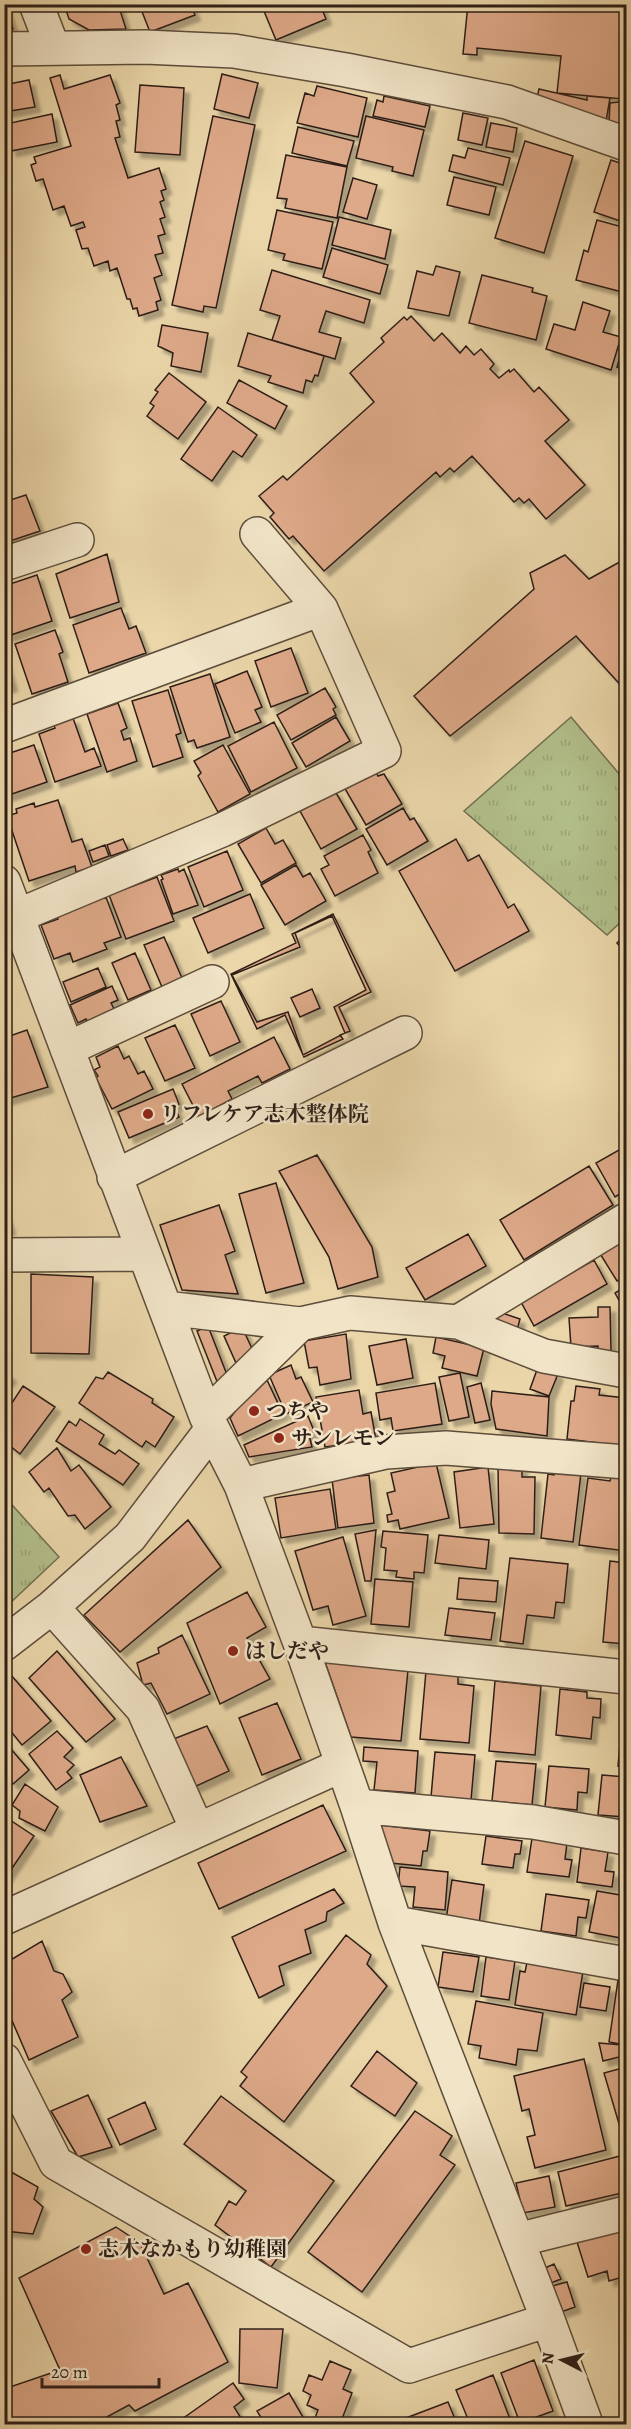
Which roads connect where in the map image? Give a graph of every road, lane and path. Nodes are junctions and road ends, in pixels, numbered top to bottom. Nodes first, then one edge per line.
1 (36, 4) edge
2 (53, 48) junction
3 (4, 50) edge
4 (627, 144) edge
5 (257, 534) dead end
6 (76, 540) dead end
7 (4, 564) edge
8 (321, 609) junction
9 (4, 726) edge
10 (4, 882) edge
11 (17, 916) junction
12 (212, 982) dead end
13 (405, 1033) dead end
14 (67, 1049) junction
15 (114, 1177) junction
16 (627, 1220) edge
17 (144, 1254) junction
18 (4, 1255) edge
19 (166, 1308) junction
20 (458, 1322) junction
21 (300, 1324) junction
22 (627, 1371) edge
23 (209, 1423) junction
24 (627, 1462) edge
25 (241, 1485) junction
26 (52, 1607) junction
27 (6, 1641) edge
28 (300, 1642) junction
29 (627, 1677) edge
30 (342, 1765) junction
31 (357, 1806) junction
32 (197, 1829) junction
33 (627, 1838) edge
34 (4, 1918) edge
35 (395, 1923) junction
36 (627, 1964) edge
37 (4, 2060) edge
38 (627, 2213) edge
39 (517, 2240) junction
40 (548, 2320) junction
41 (586, 2424) edge

1 - 2 street
2 - 3 street
2 - 4 street
5 - 8 street
6 - 7 street
8 - 9 street
8 - 11 street
10 - 11 street
11 - 14 street
12 - 14 street
13 - 15 street
14 - 15 street
15 - 17 street
16 - 20 street
17 - 18 street
17 - 19 street
19 - 21 street
19 - 23 street
20 - 21 street
20 - 22 street
21 - 23 street
23 - 25 street
23 - 26 street
24 - 25 street
25 - 28 street
26 - 27 street
26 - 32 street
28 - 29 street
28 - 30 street
30 - 31 street
30 - 32 street
31 - 33 street
31 - 35 street
32 - 34 street
35 - 36 street
35 - 39 street
37 - 40 street
38 - 39 street
39 - 40 street
40 - 41 street

